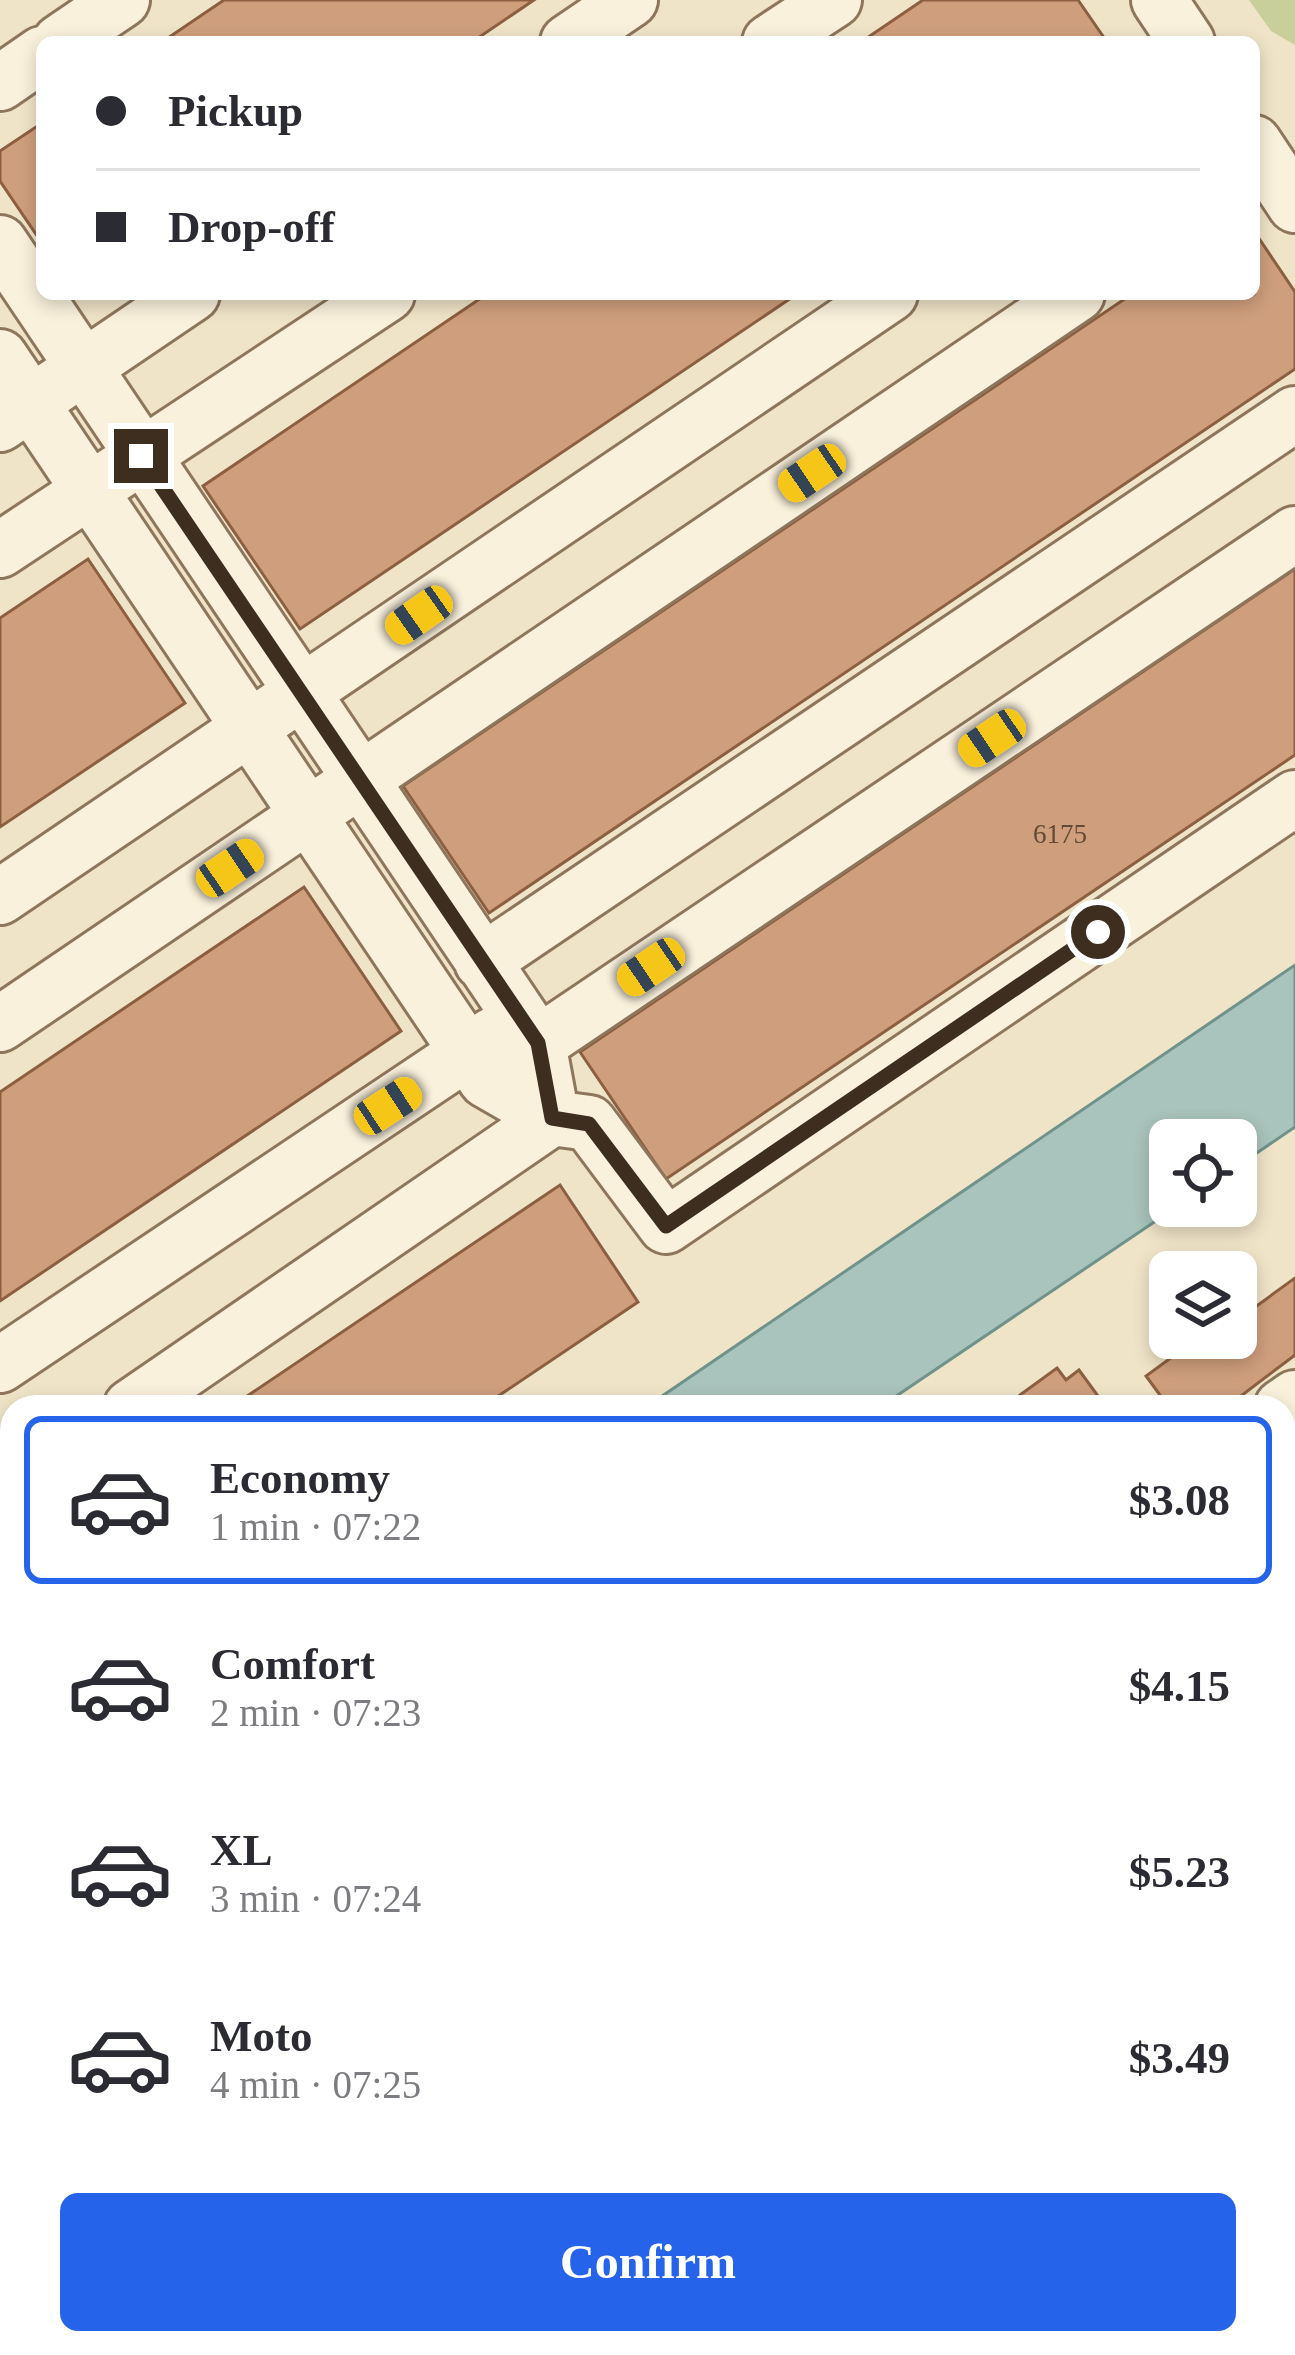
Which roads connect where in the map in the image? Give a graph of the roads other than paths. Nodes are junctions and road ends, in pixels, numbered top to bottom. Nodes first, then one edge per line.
1 (122, 0) edge
2 (630, 0) edge
3 (834, 0) edge
4 (1159, 0) edge
5 (69, 36) edge
6 (577, 36) edge
7 (779, 36) edge
8 (1183, 36) edge
9 (36, 58) edge
10 (0, 83) edge
11 (0, 243) edge
12 (36, 298) edge
13 (37, 300) edge
14 (183, 300) edge
15 (378, 300) edge
16 (881, 300) edge
17 (1068, 300) edge
18 (0, 356) edge
19 (82, 368) junction
20 (16, 414) edge
21 (1295, 414) edge
22 (141, 456) junction
23 (88, 490) junction
24 (1295, 534) edge
25 (0, 550) edge
26 (301, 695) junction
27 (249, 728) junction
28 (358, 780) junction
29 (1295, 798) edge
30 (307, 816) junction
31 (0, 897) edge
32 (482, 962) junction
33 (0, 1024) edge
34 (529, 1030) junction
35 (476, 1067) junction
36 (552, 1118) junction
37 (0, 1365) edge
38 (148, 1395) edge

1 - 5 street
2 - 6 street
3 - 7 street
4 - 8 street
9 - 10 street
11 - 12 street
13 - 19 street
14 - 19 street
15 - 22 street
16 - 26 street
17 - 28 street
18 - 20 street
19 - 20 street
19 - 22 street
20 - 23 street
21 - 32 street
22 - 23 street
22 - 26 street
23 - 25 street
23 - 27 street
24 - 34 street
26 - 27 street
26 - 28 street
27 - 30 street
27 - 31 street
28 - 30 street
28 - 32 street
29 - 36 street
30 - 33 street
30 - 35 street
32 - 34 street
34 - 35 street
34 - 36 street
35 - 36 street
35 - 37 street
36 - 38 street

